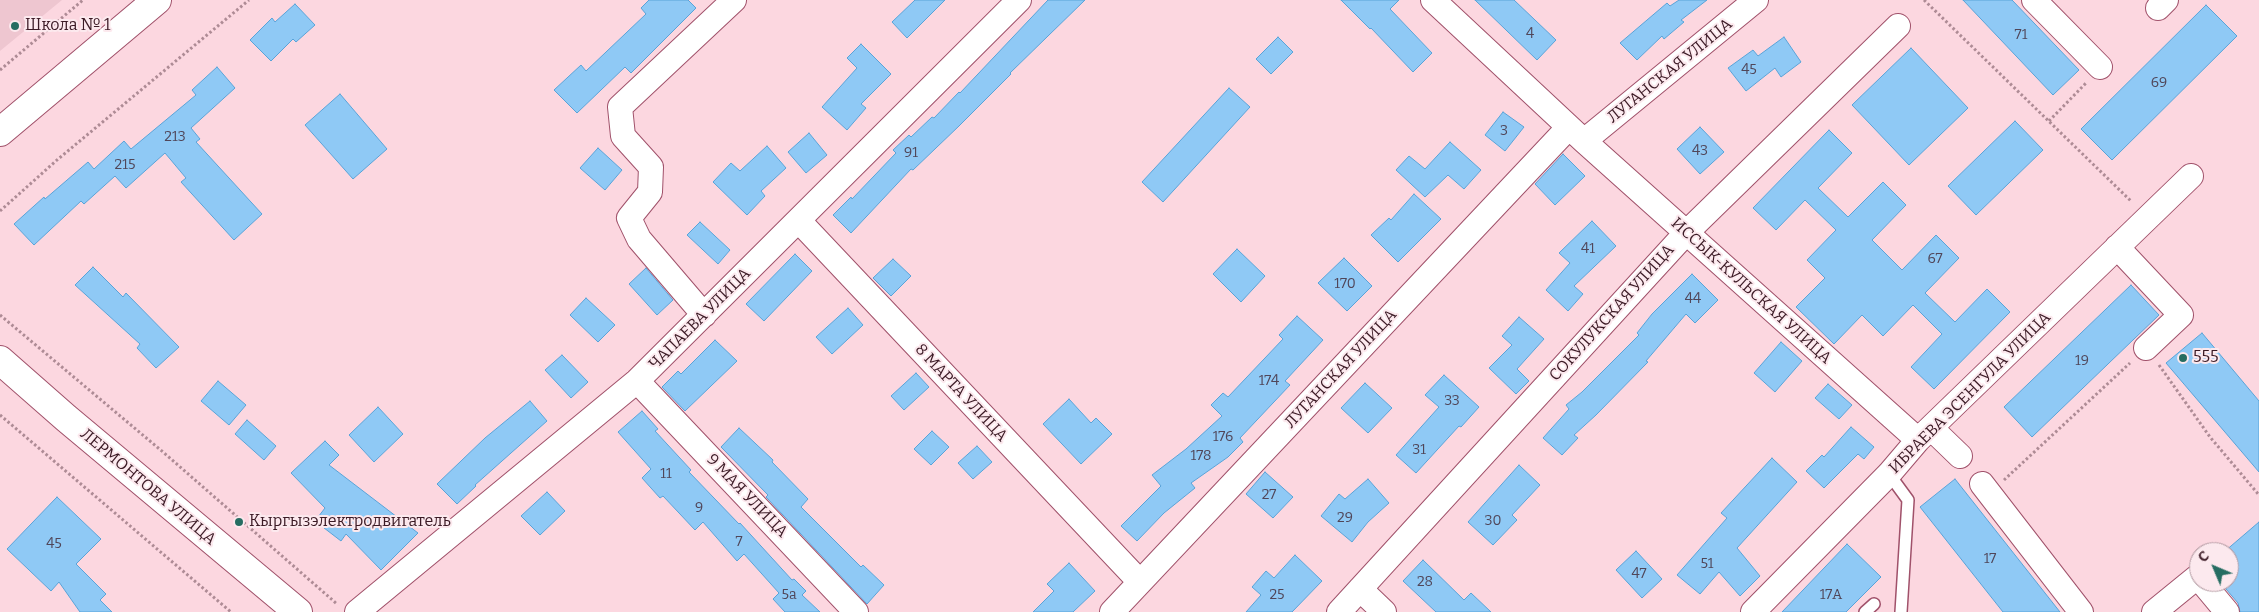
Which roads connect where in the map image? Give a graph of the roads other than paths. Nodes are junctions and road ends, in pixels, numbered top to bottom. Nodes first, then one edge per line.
1 (157, 0) edge
2 (734, 0) edge
3 (1020, 0) edge
4 (1433, 0) edge
5 (1756, 0) edge
6 (2034, 0) edge
7 (1898, 26) dead end
8 (2100, 67) road end
9 (0, 132) edge
10 (1577, 134) junction
11 (2191, 176) dead end
12 (799, 221) junction
13 (1686, 233) junction
14 (2117, 247) junction
15 (704, 314) junction
16 (2146, 348) road end
17 (0, 360) edge
18 (637, 381) junction
19 (1925, 434) junction
20 (1960, 456) dead end
21 (1889, 474) junction
22 (1986, 489) road end
23 (1140, 582) junction
24 (2189, 584) edge
25 (1360, 589) junction
26 (2210, 592) edge
27 (348, 609) edge
28 (298, 612) edge
29 (856, 612) edge
30 (1112, 612) edge
31 (1339, 612) edge
32 (1384, 612) edge
33 (1753, 612) edge
34 (1901, 612) edge
35 (2082, 612) edge
36 (2154, 612) edge
37 (2227, 612) edge

1 - 9 main road
2 - 15 street
3 - 12 street, ЧАПАЕВА УЛИЦА
4 - 10 street, ИССЫК-КУЛЬСКАЯ УЛИЦА
5 - 10 street, ЛУГАНСКАЯ УЛИЦА
6 - 8 street
7 - 13 street, СОКУЛУКСКАЯ УЛИЦА
10 - 13 street, ИССЫК-КУЛЬСКАЯ УЛИЦА
10 - 23 street, ЛУГАНСКАЯ УЛИЦА
11 - 14 street, ИБРАЕВА ЭСЕНГУЛА УЛИЦА
12 - 15 street, ЧАПАЕВА УЛИЦА
12 - 23 street, 8 МАРТА УЛИЦА
13 - 19 street, ИССЫК-КУЛЬСКАЯ УЛИЦА
13 - 25 street, СОКУЛУКСКАЯ УЛИЦА
14 - 16 street
14 - 19 street, ИБРАЕВА ЭСЕНГУЛА УЛИЦА
15 - 18 street, ЧАПАЕВА УЛИЦА
17 - 28 main road, ЛЕРМОНТОВА УЛИЦА
18 - 27 street, ЧАПАЕВА УЛИЦА
18 - 29 street, 9 МАЯ УЛИЦА
19 - 20 street, ИССЫК-КУЛЬСКАЯ УЛИЦА
19 - 21 street, ИБРАЕВА ЭСЕНГУЛА УЛИЦА
21 - 33 street, ИБРАЕВА ЭСЕНГУЛА УЛИЦА
21 - 34 lane
22 - 35 street
23 - 30 street, ЛУГАНСКАЯ УЛИЦА
24 - 36 street
25 - 31 street, СОКУЛУКСКАЯ УЛИЦА
25 - 32 street
26 - 37 street

